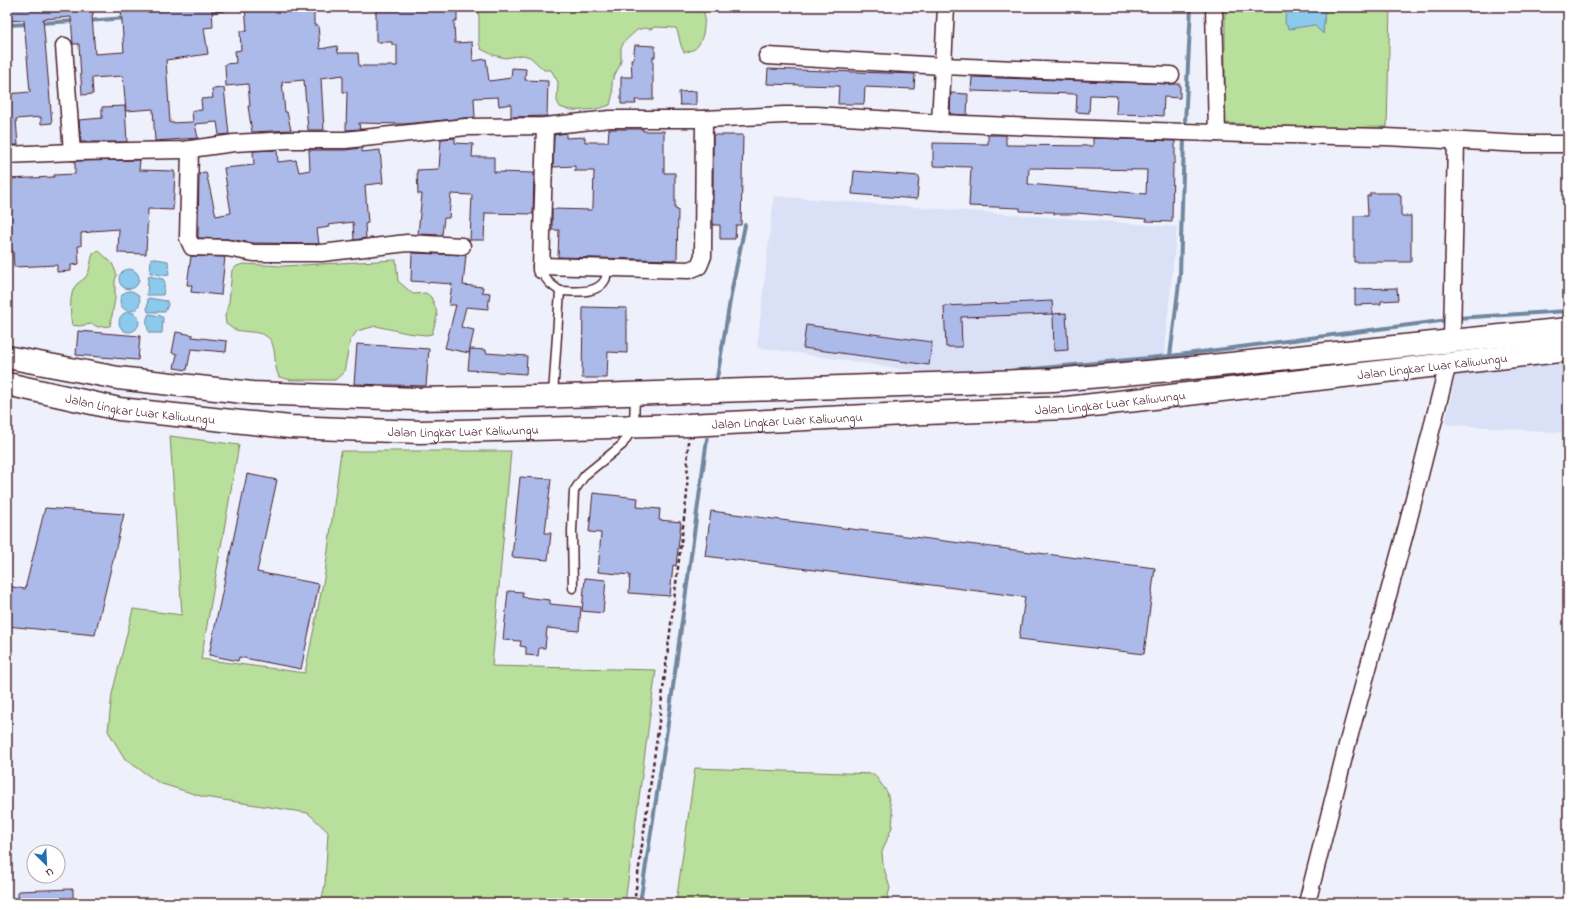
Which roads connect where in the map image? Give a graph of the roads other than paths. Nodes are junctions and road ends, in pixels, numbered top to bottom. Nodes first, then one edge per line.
1 (946, 7) edge
2 (1214, 7) edge
3 (64, 46) dead end
4 (767, 56) dead end
5 (944, 66) junction
6 (1172, 75) dead end
7 (704, 119) junction
8 (940, 123) junction
9 (545, 126) junction
10 (1216, 133) junction
11 (1456, 141) junction
12 (1568, 144) edge
13 (190, 149) junction
14 (72, 152) junction
15 (7, 155) edge
16 (462, 246) dead end
17 (607, 267) junction
18 (541, 268) junction
19 (560, 291) junction
20 (1452, 326) junction
21 (1568, 329) edge
22 (1568, 350) edge
23 (7, 357) edge
24 (1448, 364) junction
25 (7, 384) edge
26 (635, 394) junction
27 (553, 396) junction
28 (634, 426) junction
29 (573, 588) dead end
30 (1307, 903) edge

1 - 5 street
2 - 10 street
3 - 14 street
4 - 5 street
5 - 6 street
5 - 8 street
7 - 8 street
7 - 9 street
7 - 17 street
8 - 10 street
9 - 13 street
9 - 18 street
10 - 11 street
11 - 12 street
11 - 20 street
13 - 14 street
13 - 16 street
14 - 15 street
17 - 18 street
17 - 19 lane
18 - 19 lane
19 - 27 lane
20 - 21 highway, Jalan Lingkar Luar Kaliwungu
20 - 26 highway, Jalan Lingkar Luar Kaliwungu
22 - 24 highway, Jalan Lingkar Luar Kaliwungu
23 - 27 highway, Jalan Lingkar Luar Kaliwungu
24 - 28 highway, Jalan Lingkar Luar Kaliwungu
24 - 30 street
25 - 28 highway, Jalan Lingkar Luar Kaliwungu
26 - 27 highway, Jalan Lingkar Luar Kaliwungu
26 - 28 lane
28 - 29 lane

